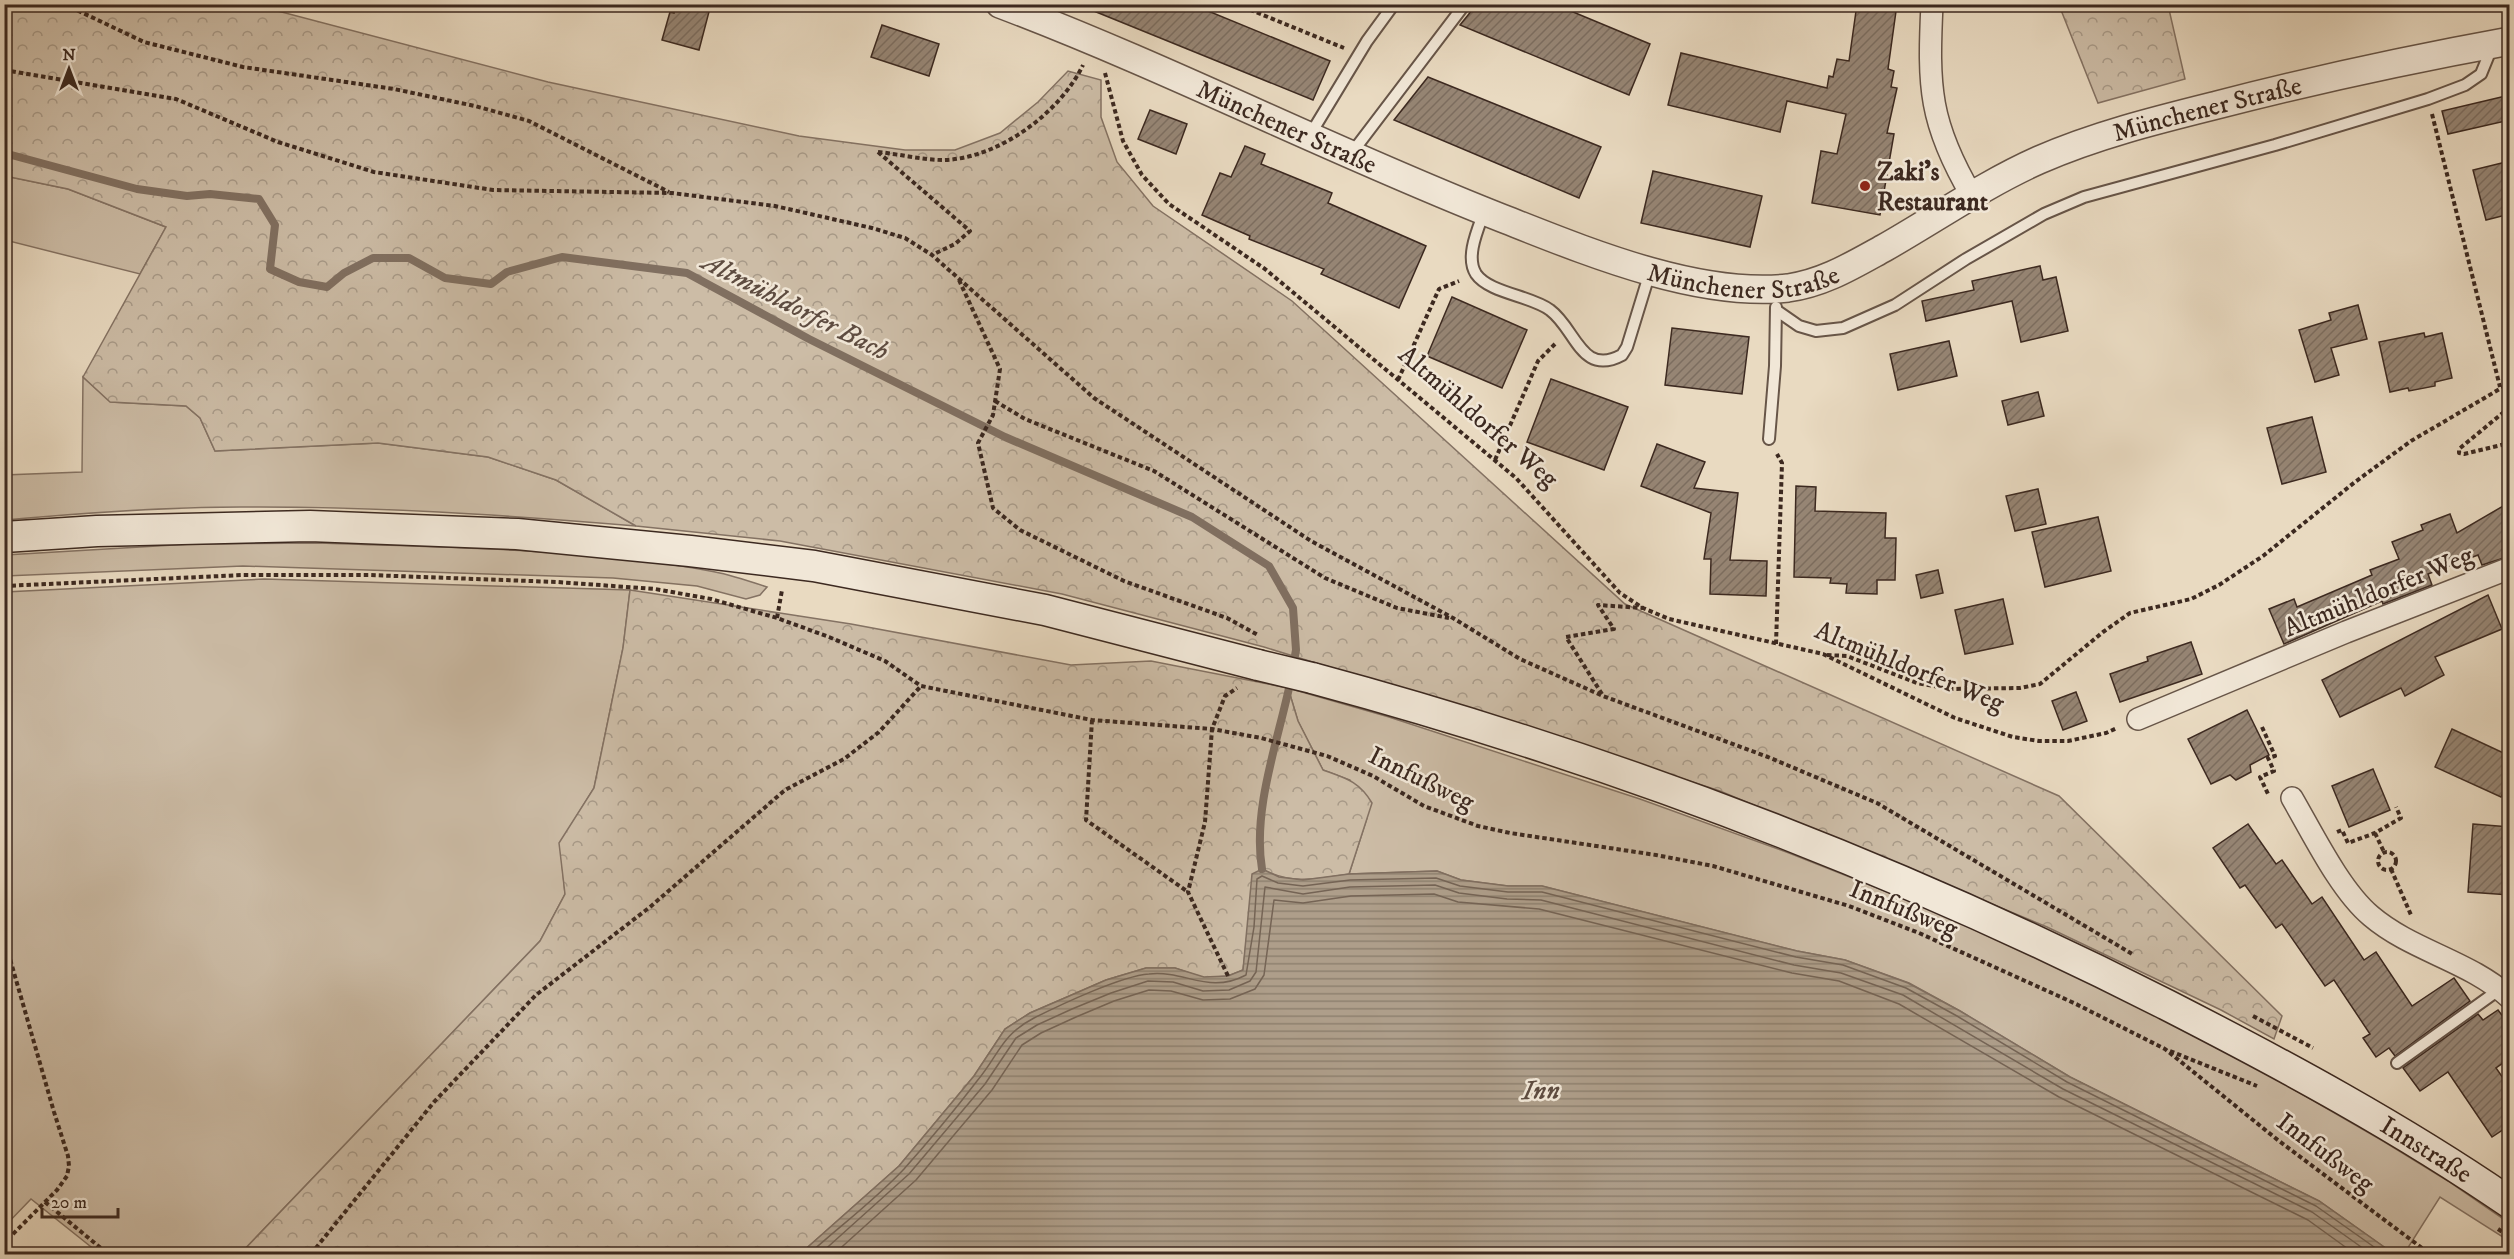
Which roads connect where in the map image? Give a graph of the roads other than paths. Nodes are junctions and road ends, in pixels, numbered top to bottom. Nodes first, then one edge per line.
1 (1000, 4) edge
2 (1394, 4) edge
3 (1466, 4) edge
4 (1932, 4) edge
5 (1035, 11) edge
6 (2502, 43) edge
7 (1309, 137) junction
8 (1350, 156) junction
9 (1972, 196) junction
10 (1484, 211) junction
11 (1650, 272) junction
12 (1776, 299) junction
13 (1769, 439) road end
14 (4, 537) edge
15 (2510, 568) edge
16 (2138, 719) road end
17 (2292, 798) road end
18 (2505, 993) edge
19 (2397, 1064) dead end
20 (2501, 1214) edge

1 - 5 street, Münchener Straße
2 - 7 lane
3 - 8 lane
4 - 9 street
5 - 7 street, Münchener Straße
6 - 9 street, Münchener Straße
6 - 12 lane, Münchener Straße
7 - 8 street, Münchener Straße
8 - 10 street, Münchener Straße
9 - 12 street, Münchener Straße
10 - 11 street, Münchener Straße
10 - 11 lane
11 - 12 street, Münchener Straße
12 - 13 lane
14 - 20 main road, Innstraße, bridge
15 - 16 street, Altmühldorfer Weg
17 - 18 street
18 - 19 lane

